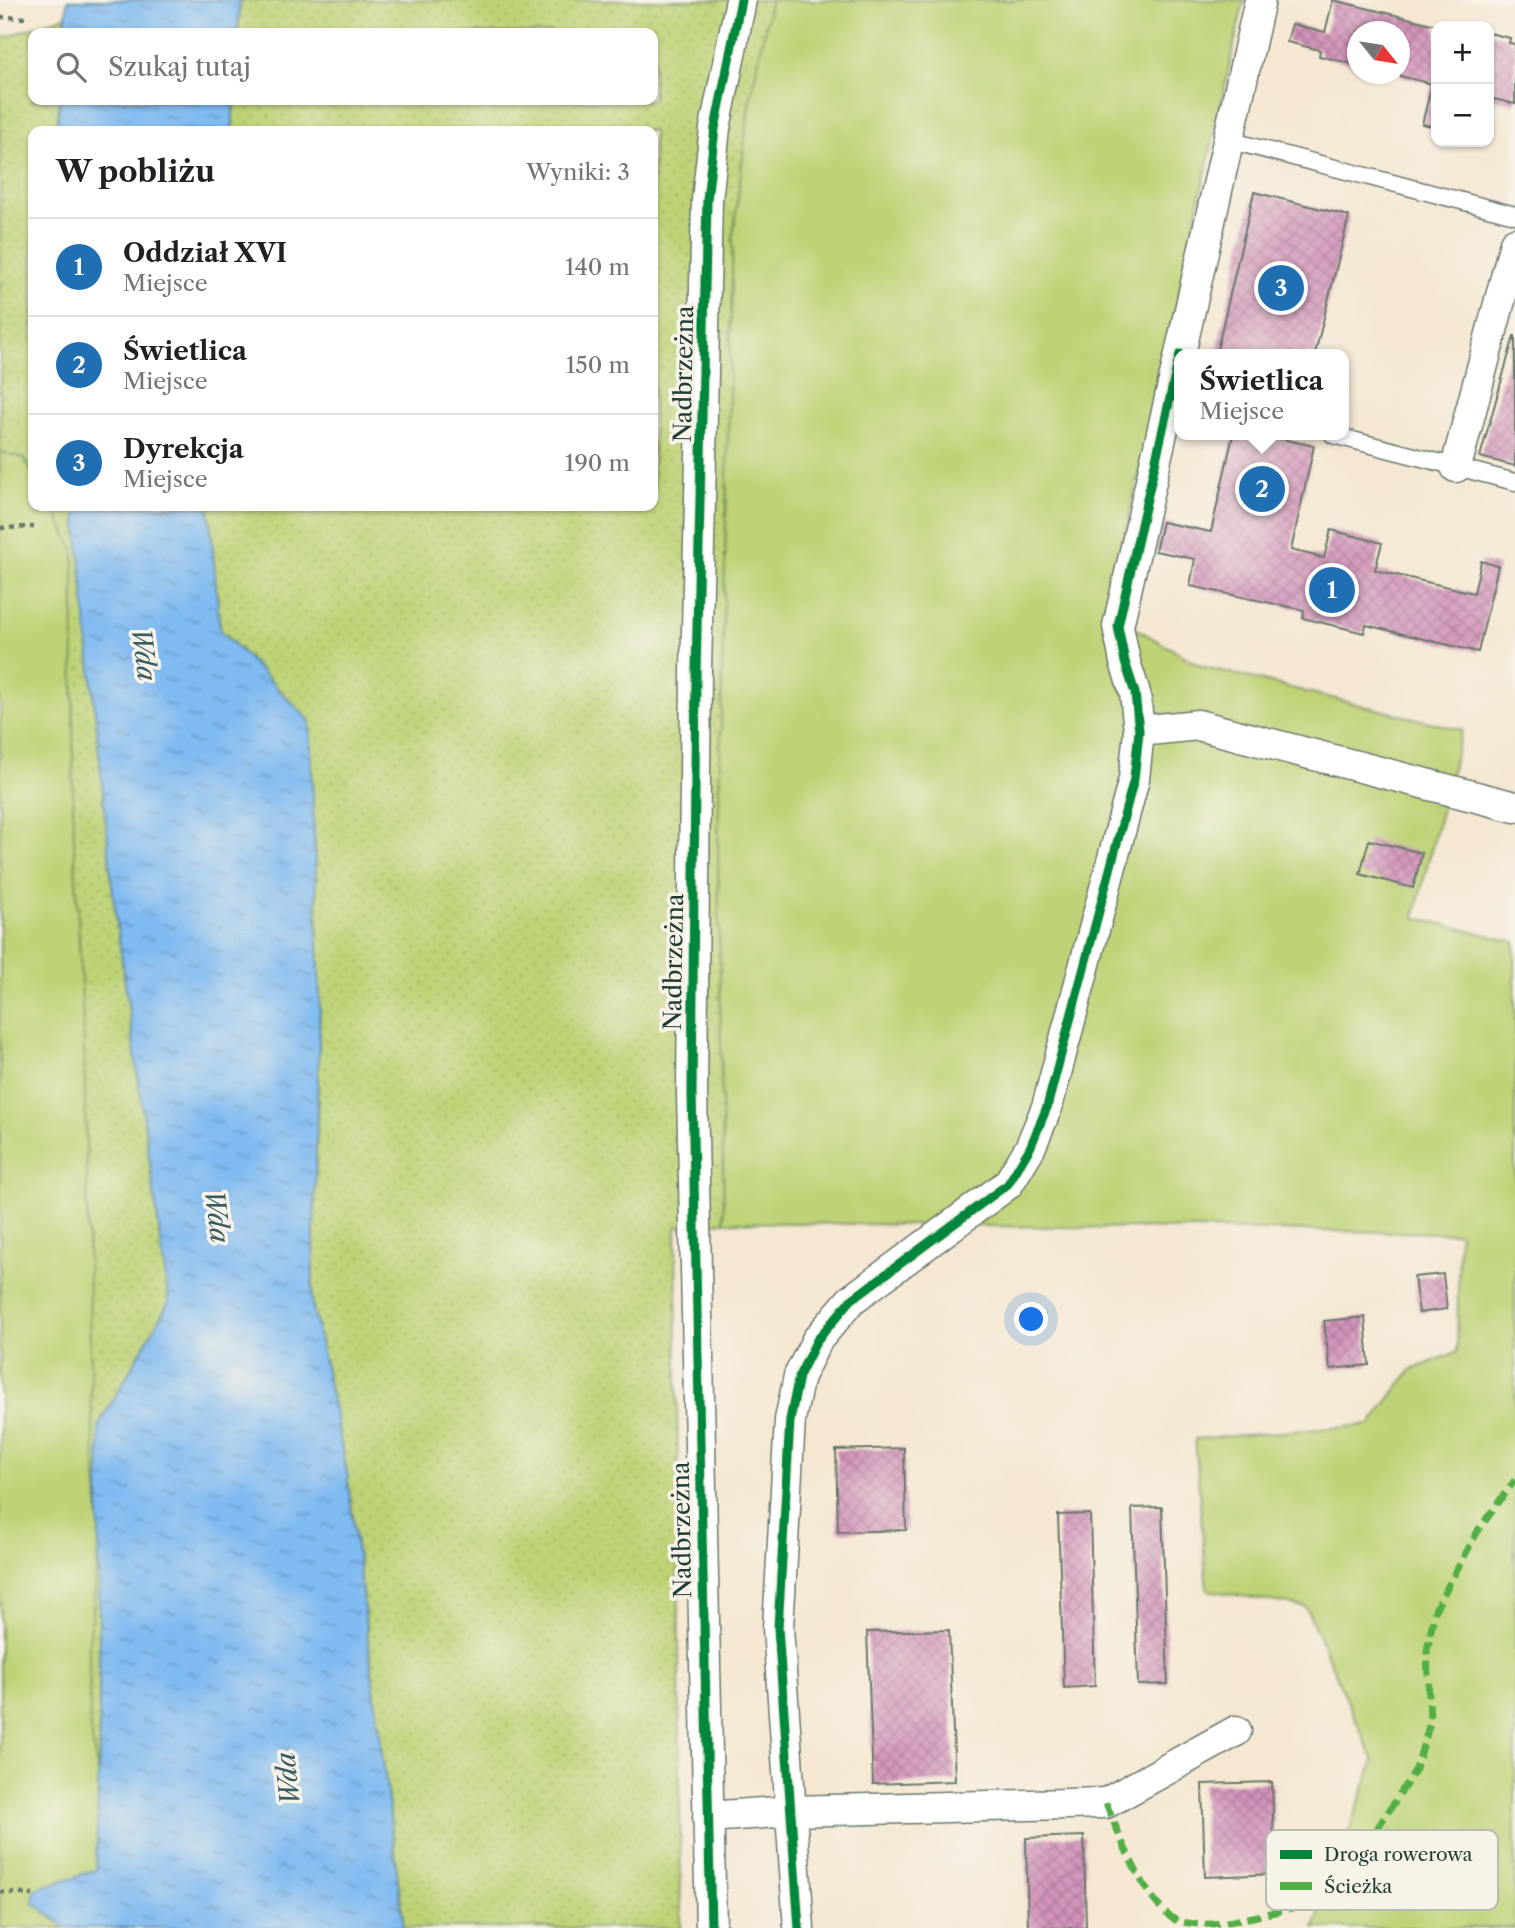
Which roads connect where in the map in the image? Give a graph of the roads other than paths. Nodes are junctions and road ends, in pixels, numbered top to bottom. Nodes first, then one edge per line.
1 (741, 0) edge
2 (1260, 0) edge
3 (1228, 140) junction
4 (1515, 215) edge
5 (1515, 243) edge
6 (1181, 349) edge
7 (1174, 398) edge
8 (1349, 439) edge
9 (1456, 467) junction
10 (1515, 482) edge
11 (1139, 731) junction
12 (1515, 807) edge
13 (1236, 1731) dead end
14 (791, 1811) junction
15 (708, 1817) junction
16 (711, 1928) edge
17 (799, 1928) edge

1 - 15 street, Nadbrzeżna
2 - 3 street
3 - 4 lane
3 - 6 street
5 - 9 street
7 - 11 street
8 - 9 lane
9 - 10 lane
11 - 12 street
11 - 14 street
13 - 14 street
14 - 15 street
14 - 17 street
15 - 16 street, Nadbrzeżna

